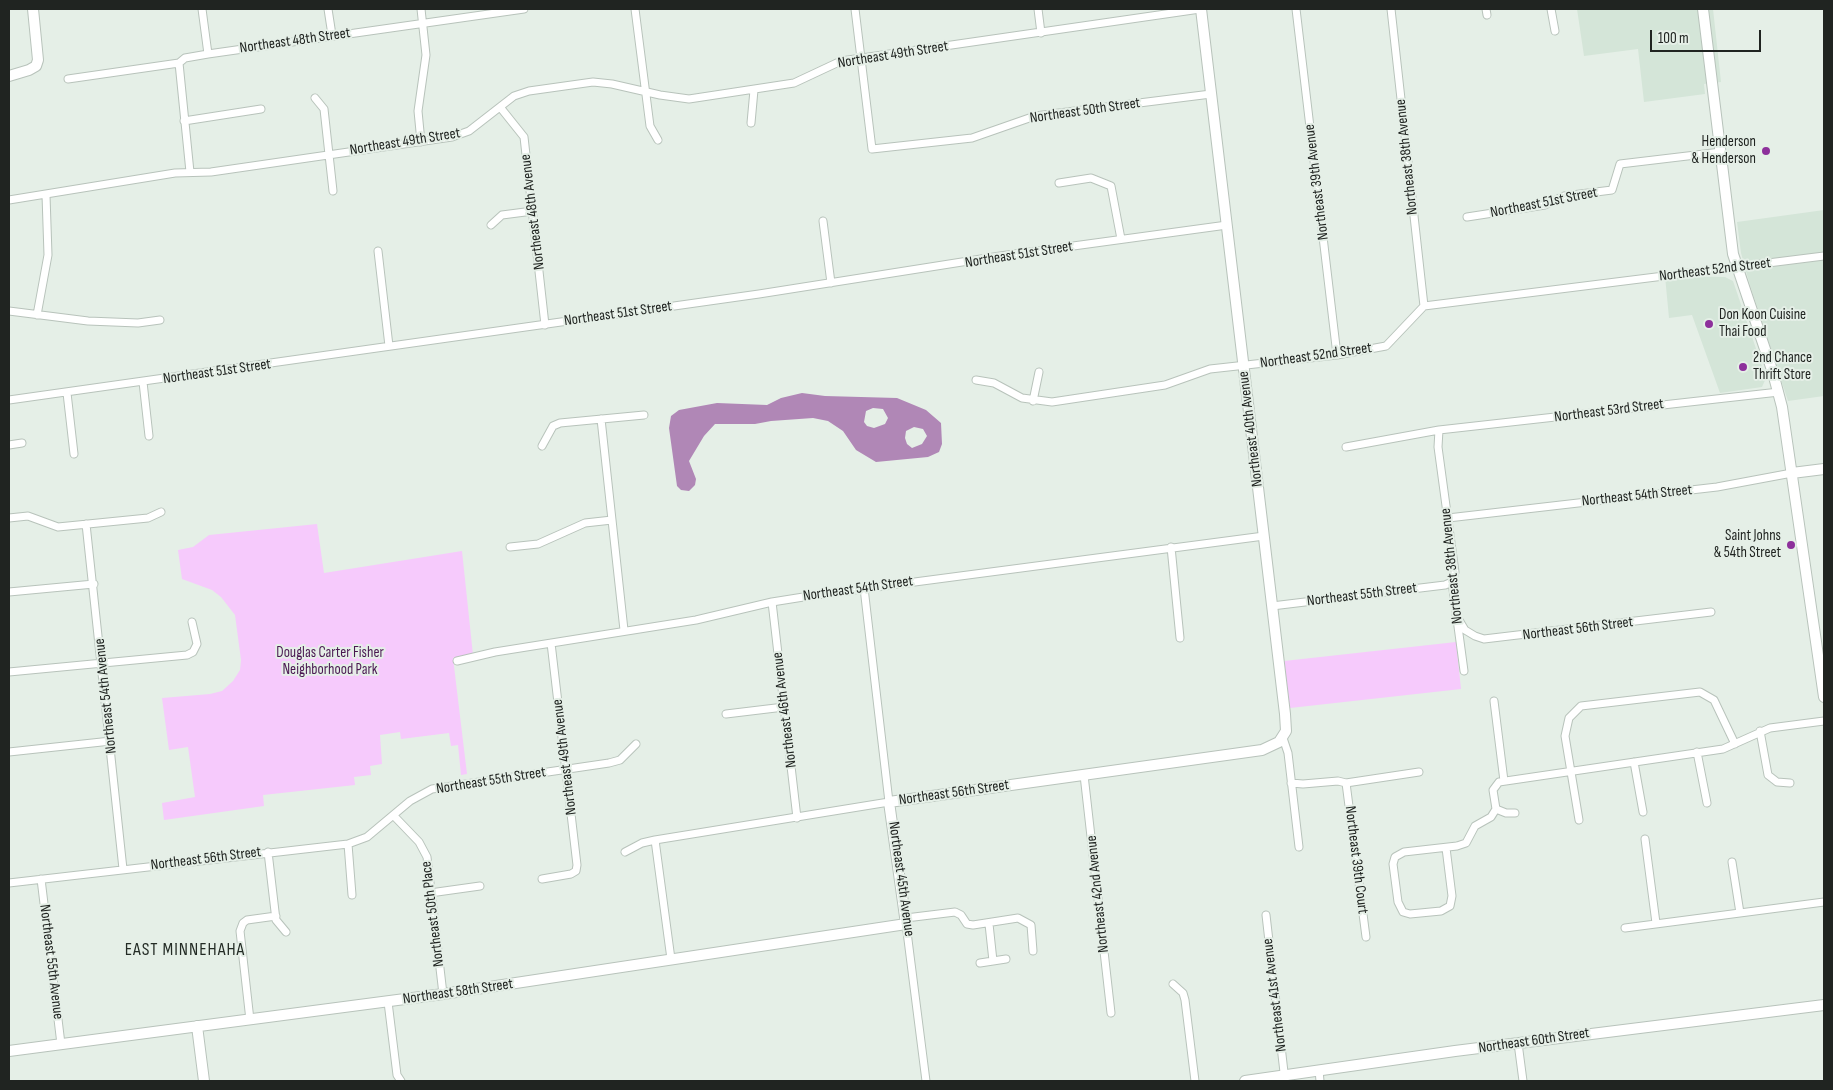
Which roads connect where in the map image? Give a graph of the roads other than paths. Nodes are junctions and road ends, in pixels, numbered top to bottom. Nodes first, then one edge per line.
1 (33, 9) edge
2 (202, 9) edge
3 (328, 9) edge
4 (420, 9) edge
5 (524, 9) edge
6 (636, 9) edge
7 (854, 9) edge
8 (1038, 9) edge
9 (1200, 9) edge
10 (1296, 9) edge
11 (1391, 9) edge
12 (1552, 9) edge
13 (1703, 9) edge
14 (422, 23) junction
15 (1555, 31) dead end
16 (1041, 34) junction
17 (332, 35) junction
18 (208, 54) junction
19 (860, 59) junction
20 (180, 63) junction
21 (9, 76) edge
22 (68, 79) dead end
23 (754, 90) junction
24 (646, 91) junction
25 (1211, 94) junction
26 (315, 98) dead end
27 (500, 107) junction
28 (261, 109) dead end
29 (184, 120) junction
30 (752, 123) dead end
31 (658, 140) dead end
32 (421, 142) junction
33 (1721, 152) junction
34 (331, 154) junction
35 (190, 172) junction
36 (1060, 183) dead end
37 (333, 191) dead end
38 (46, 195) junction
39 (9, 200) edge
40 (532, 211) junction
41 (1466, 217) dead end
42 (823, 221) dead end
43 (491, 225) dead end
44 (1227, 225) junction
45 (1121, 240) junction
46 (378, 251) dead end
47 (1824, 256) edge
48 (1736, 267) junction
49 (831, 282) junction
50 (1424, 306) junction
51 (9, 311) edge
52 (37, 315) junction
53 (160, 320) dead end
54 (546, 324) junction
55 (389, 346) junction
56 (1337, 355) junction
57 (1243, 367) junction
58 (1039, 372) dead end
59 (976, 380) dead end
60 (143, 382) junction
61 (1779, 392) junction
62 (67, 393) junction
63 (9, 400) edge
64 (1033, 401) junction
65 (644, 415) dead end
66 (601, 419) junction
67 (1439, 430) junction
68 (149, 436) dead end
69 (22, 443) dead end
70 (9, 445) edge
71 (542, 446) dead end
72 (1346, 447) dead end
73 (74, 454) dead end
74 (1824, 469) edge
75 (1792, 473) junction
76 (160, 512) dead end
77 (9, 518) edge
78 (1448, 518) junction
79 (612, 520) junction
80 (86, 524) junction
81 (1264, 536) junction
82 (510, 547) dead end
83 (1171, 548) junction
84 (1452, 582) junction
85 (94, 584) junction
86 (864, 588) junction
87 (9, 592) edge
88 (772, 602) junction
89 (1272, 606) junction
90 (1711, 612) dead end
91 (1456, 615) junction
92 (192, 622) dead end
93 (624, 630) junction
94 (1180, 638) dead end
95 (551, 643) junction
96 (457, 661) dead end
97 (102, 664) junction
98 (1464, 671) dead end
99 (9, 672) edge
100 (1824, 697) edge
101 (1494, 701) dead end
102 (784, 707) junction
103 (726, 714) dead end
104 (1824, 722) edge
105 (1760, 731) junction
106 (1283, 738) junction
107 (111, 741) junction
108 (636, 744) dead end
109 (1735, 744) junction
110 (9, 752) edge
111 (1697, 752) junction
112 (1634, 762) junction
113 (567, 769) junction
114 (1419, 772) dead end
115 (1572, 772) junction
116 (1084, 775) junction
117 (1504, 780) junction
118 (1291, 783) junction
119 (1346, 783) junction
120 (1790, 783) dead end
121 (889, 802) junction
122 (1707, 803) dead end
123 (1496, 809) junction
124 (1643, 812) dead end
125 (1515, 813) dead end
126 (394, 816) junction
127 (797, 818) junction
128 (1579, 820) dead end
129 (1644, 839) dead end
130 (655, 840) junction
131 (348, 844) junction
132 (1299, 847) dead end
133 (1446, 848) junction
134 (268, 852) junction
135 (625, 852) dead end
136 (1732, 862) dead end
137 (123, 869) junction
138 (41, 879) junction
139 (542, 879) dead end
140 (9, 883) edge
141 (480, 886) dead end
142 (430, 893) junction
143 (352, 896) dead end
144 (1824, 902) edge
145 (1740, 913) junction
146 (1266, 915) dead end
147 (276, 916) junction
148 (906, 921) junction
149 (1656, 923) junction
150 (989, 924) junction
151 (1625, 928) dead end
152 (286, 932) dead end
153 (1366, 937) dead end
154 (1033, 951) dead end
155 (671, 959) junction
156 (1006, 959) dead end
157 (993, 962) junction
158 (980, 963) dead end
159 (1173, 984) dead end
160 (442, 994) junction
161 (388, 1002) junction
162 (1824, 1005) edge
163 (1112, 1013) dead end
164 (250, 1020) junction
165 (197, 1026) junction
166 (1518, 1043) junction
167 (61, 1044) junction
168 (9, 1051) edge
169 (1319, 1070) junction
170 (1284, 1078) edge
171 (204, 1081) edge
172 (401, 1081) edge
173 (926, 1081) edge
174 (1195, 1081) edge
175 (1245, 1081) edge
176 (1320, 1081) edge
177 (1523, 1081) edge

1 - 21 street
2 - 18 street
3 - 17 street
4 - 14 street
5 - 14 street, Northeast 48th Street
6 - 24 street
7 - 19 street
8 - 16 street
9 - 16 street, Northeast 49th Street
9 - 25 street, Northeast 40th Avenue
10 - 56 street, Northeast 39th Avenue
11 - 50 street, Northeast 38th Avenue
12 - 15 street
13 - 33 street
14 - 17 street, Northeast 48th Street
14 - 32 street
16 - 19 street, Northeast 49th Street
17 - 18 street, Northeast 48th Street
18 - 20 street, Northeast 48th Street
19 - 23 street, Northeast 49th Street
19 - 25 street, Northeast 50th Street
20 - 22 street, Northeast 48th Street
20 - 29 street
23 - 24 street, Northeast 49th Street
23 - 30 street
24 - 27 street, Northeast 49th Street
24 - 31 street
25 - 44 street, Northeast 40th Avenue
26 - 34 street
27 - 32 street, Northeast 49th Street
27 - 40 street, Northeast 48th Avenue
28 - 29 street
29 - 35 street
32 - 34 street, Northeast 49th Street
33 - 41 street, Northeast 51st Street
33 - 48 street
34 - 35 street, Northeast 49th Street
34 - 37 street
35 - 38 street, Northeast 49th Street
36 - 45 street
38 - 39 street, Northeast 49th Street
38 - 52 street
40 - 43 street
40 - 54 street, Northeast 48th Avenue
42 - 49 street
44 - 45 street, Northeast 51st Street
44 - 57 street, Northeast 40th Avenue
45 - 49 street, Northeast 51st Street
46 - 55 street
47 - 48 street, Northeast 52nd Street
48 - 50 street, Northeast 52nd Street
48 - 61 street
49 - 54 street, Northeast 51st Street
50 - 56 street, Northeast 52nd Street
51 - 52 street
52 - 53 street
54 - 55 street, Northeast 51st Street
55 - 60 street, Northeast 51st Street
56 - 57 street, Northeast 52nd Street
57 - 64 street, Northeast 52nd Street
57 - 81 street, Northeast 40th Avenue
58 - 64 street
59 - 64 street, Northeast 52nd Street
60 - 62 street, Northeast 51st Street
60 - 68 street
61 - 67 street, Northeast 53rd Street
61 - 75 street
62 - 63 street, Northeast 51st Street
62 - 73 street
65 - 66 street
66 - 71 street
66 - 79 street
67 - 72 street, Northeast 53rd Street
67 - 78 street, Northeast 38th Avenue
69 - 70 street
74 - 75 street, Northeast 54th Street
75 - 78 street, Northeast 54th Street
75 - 100 street
76 - 80 street
77 - 80 street
78 - 84 street, Northeast 38th Avenue
79 - 82 street
79 - 93 street
80 - 85 street, Northeast 54th Avenue
81 - 83 street, Northeast 54th Street
81 - 89 street, Northeast 40th Avenue
83 - 86 street, Northeast 54th Street
83 - 94 street
84 - 89 street, Northeast 55th Street
84 - 91 street, Northeast 38th Avenue
85 - 87 street
85 - 97 street, Northeast 54th Avenue
86 - 88 street, Northeast 54th Street
86 - 121 street, Northeast 45th Avenue
88 - 93 street, Northeast 54th Street
88 - 102 street, Northeast 46th Avenue
89 - 106 street, Northeast 40th Avenue
90 - 91 street, Northeast 56th Street
91 - 98 street, Northeast 38th Avenue
92 - 97 street
93 - 95 street, Northeast 54th Street
95 - 96 street, Northeast 54th Street
95 - 113 street, Northeast 49th Avenue
97 - 99 street
97 - 107 street, Northeast 54th Avenue
101 - 117 street
102 - 103 street
102 - 127 street, Northeast 46th Avenue
104 - 105 street
105 - 109 street
105 - 120 street
106 - 116 street, Northeast 56th Street
106 - 118 street, Northeast 40th Avenue
107 - 110 street
107 - 137 street, Northeast 54th Avenue
108 - 113 street, Northeast 55th Street
109 - 111 street
109 - 115 street
111 - 112 street
111 - 122 street
112 - 115 street
112 - 124 street
113 - 126 street, Northeast 55th Street
113 - 139 street, Northeast 49th Avenue
114 - 119 street
115 - 117 street
115 - 128 street
116 - 121 street, Northeast 56th Street
116 - 163 street, Northeast 42nd Avenue
117 - 123 street
118 - 119 street
118 - 132 street, Northeast 40th Avenue
119 - 153 street, Northeast 39th Court
121 - 127 street, Northeast 56th Street
121 - 148 street, Northeast 45th Avenue
123 - 125 street
123 - 133 street
126 - 131 street, Northeast 56th Street
126 - 142 street, Northeast 50th Place
127 - 130 street, Northeast 56th Street
129 - 149 street
130 - 135 street, Northeast 56th Street
130 - 155 street
131 - 134 street, Northeast 56th Street
131 - 143 street
133 - 133 street
134 - 137 street, Northeast 56th Street
134 - 147 street
136 - 145 street
137 - 138 street, Northeast 56th Street
138 - 140 street, Northeast 56th Street
138 - 167 street, Northeast 55th Avenue
141 - 142 street
142 - 160 street, Northeast 50th Place
144 - 145 street
145 - 149 street
146 - 170 street, Northeast 41st Avenue
147 - 152 street
147 - 164 street
148 - 150 street
148 - 155 street, Northeast 58th Street
148 - 173 street, Northeast 45th Avenue
149 - 151 street
150 - 154 street
150 - 157 street
155 - 160 street, Northeast 58th Street
156 - 157 street
157 - 158 street
159 - 174 street
160 - 161 street, Northeast 58th Street
161 - 164 street, Northeast 58th Street
161 - 172 street
162 - 166 street, Northeast 60th Street
164 - 165 street, Northeast 58th Street
165 - 167 street, Northeast 58th Street
165 - 171 street
166 - 169 street, Northeast 60th Street
166 - 177 street
167 - 168 street, Northeast 58th Street
169 - 170 street, Northeast 60th Street
169 - 176 street
170 - 175 street, Northeast 60th Street

